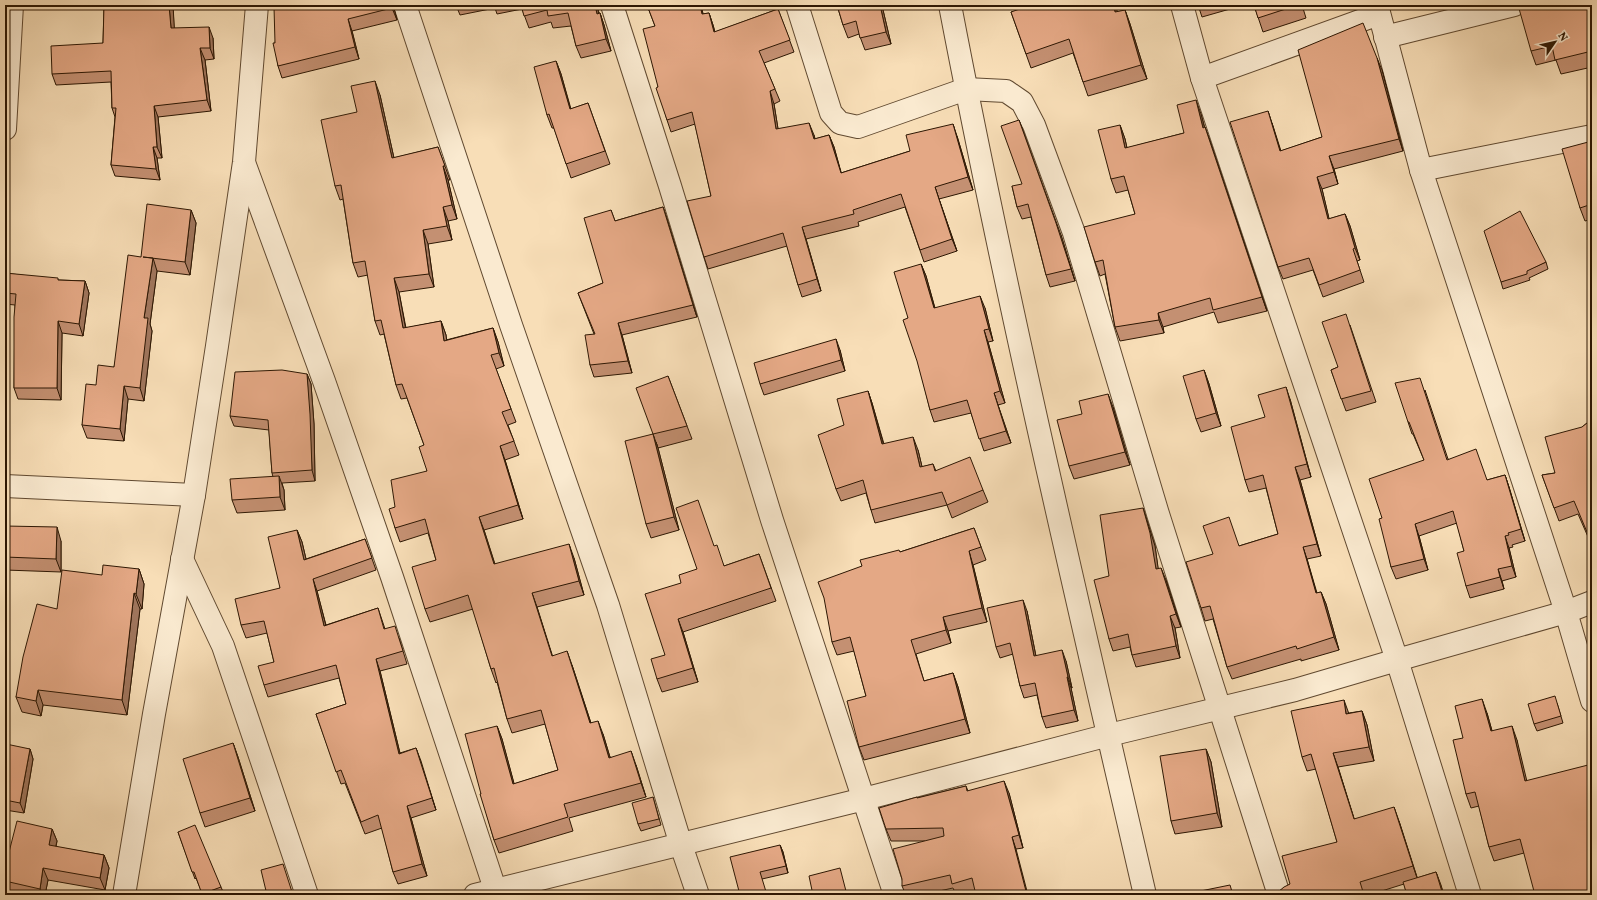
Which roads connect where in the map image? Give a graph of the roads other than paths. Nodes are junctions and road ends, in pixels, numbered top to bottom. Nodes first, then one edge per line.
1 (12, 5) edge
2 (257, 5) edge
3 (405, 5) edge
4 (612, 5) edge
5 (797, 5) edge
6 (950, 5) edge
7 (1182, 5) edge
8 (1514, 5) edge
9 (1378, 10) edge
10 (1385, 36) junction
11 (1202, 78) junction
12 (966, 89) junction
13 (5, 129) edge
14 (1592, 136) edge
15 (244, 162) junction
16 (1421, 170) junction
17 (5, 486) edge
18 (194, 494) junction
19 (182, 559) junction
20 (1592, 602) edge
21 (1566, 612) junction
22 (1397, 660) junction
23 (1592, 701) edge
24 (1219, 709) junction
25 (1109, 735) junction
26 (864, 799) junction
27 (681, 845) junction
28 (489, 893) edge
29 (124, 895) edge
30 (307, 895) edge
31 (698, 895) edge
32 (896, 895) edge
33 (1145, 895) edge
34 (1279, 895) edge
35 (1470, 895) edge

1 - 13 street
2 - 15 street
3 - 27 street
4 - 26 street
5 - 12 street
6 - 12 street
7 - 11 street
8 - 10 street
9 - 10 street
9 - 11 street
10 - 16 street
11 - 22 street
12 - 24 street
12 - 25 street
14 - 16 street
15 - 18 street
15 - 28 street
16 - 21 street
17 - 18 street
18 - 19 street
19 - 29 street
19 - 30 street
20 - 21 street
21 - 22 street
21 - 23 street
22 - 24 street
22 - 35 street
24 - 25 street
24 - 34 street
25 - 26 street
25 - 33 street
26 - 27 street
26 - 32 street
27 - 28 street
27 - 31 street

